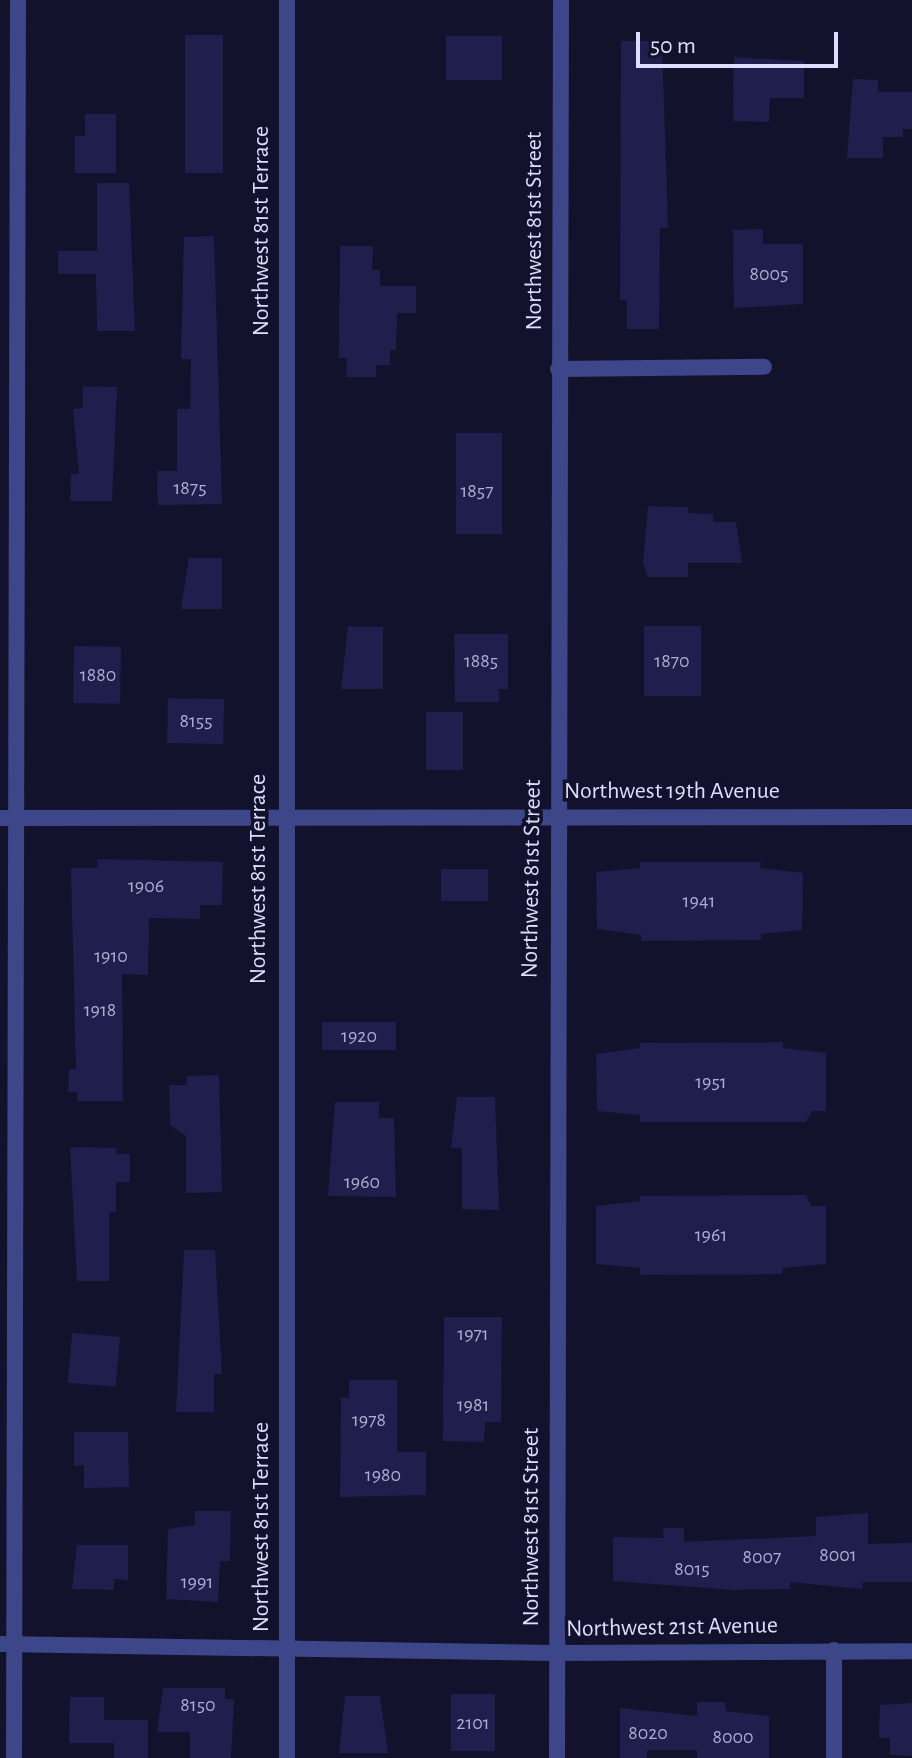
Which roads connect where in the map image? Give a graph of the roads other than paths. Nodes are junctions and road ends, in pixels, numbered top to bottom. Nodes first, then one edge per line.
1 (18, 0) edge
2 (287, 0) edge
3 (561, 0) edge
4 (764, 367) dead end
5 (558, 369) junction
6 (557, 815) junction
7 (283, 816) junction
8 (912, 817) edge
9 (7, 818) edge
10 (7, 1644) edge
11 (287, 1646) junction
12 (834, 1650) junction
13 (912, 1651) edge
14 (556, 1653) junction
15 (14, 1758) edge
16 (287, 1758) edge
17 (557, 1758) edge
18 (834, 1758) edge

1 - 9 street
2 - 7 street, Northwest 81st Terrace
3 - 5 street, Northwest 81st Street
4 - 5 street
5 - 6 street, Northwest 81st Street
6 - 7 street, Northwest 19th Avenue
6 - 8 street, Northwest 19th Avenue
6 - 14 street, Northwest 81st Street
7 - 9 street, Northwest 19th Avenue
7 - 11 street, Northwest 81st Terrace
9 - 10 street
10 - 11 street, Northwest 21st Avenue
10 - 15 street
11 - 14 street, Northwest 21st Avenue
11 - 16 street, Northwest 81st Terrace
12 - 13 street, Northwest 21st Avenue
12 - 14 street, Northwest 21st Avenue
12 - 18 street
14 - 17 street, Northwest 81st Street

